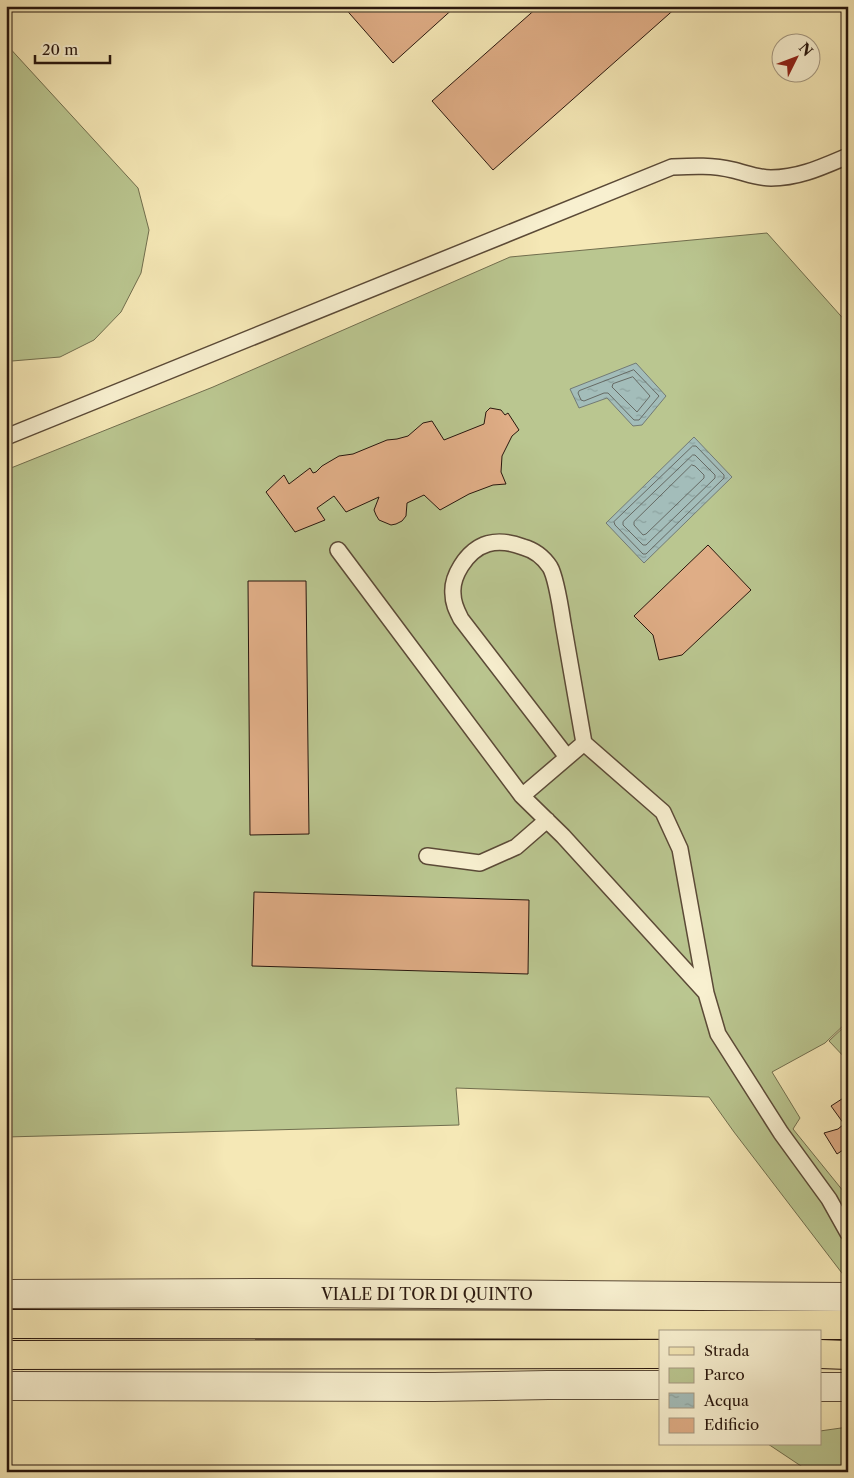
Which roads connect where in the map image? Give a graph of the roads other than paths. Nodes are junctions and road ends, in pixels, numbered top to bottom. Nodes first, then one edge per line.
1 (848, 156) edge
2 (6, 437) edge
3 (338, 550) dead end
4 (584, 743) junction
5 (567, 757) junction
6 (522, 796) junction
7 (547, 820) junction
8 (427, 856) dead end
9 (706, 993) junction
10 (848, 1233) edge
11 (6, 1294) edge
12 (478, 1294) junction
13 (848, 1296) edge
14 (6, 1324) edge
15 (449, 1324) junction
16 (848, 1325) edge
17 (562, 1354) junction
18 (659, 1354) edge
19 (822, 1354) edge
20 (848, 1354) edge
21 (6, 1355) edge
22 (548, 1385) junction
23 (659, 1385) edge
24 (6, 1386) edge
25 (822, 1387) edge
26 (848, 1387) edge

1 - 2 lane
3 - 6 lane
4 - 5 lane
4 - 5 lane
4 - 9 lane
5 - 6 lane
6 - 7 lane
7 - 8 lane
7 - 9 lane
9 - 10 lane
11 - 12 street, VIALE DI TOR DI QUINTO
12 - 13 street, VIALE DI TOR DI QUINTO
12 - 15 street
14 - 15 main road, VIALE DI TOR DI QUINTO
15 - 16 main road, VIALE DI TOR DI QUINTO
17 - 18 main road
17 - 21 main road
17 - 22 street
19 - 20 main road
22 - 23 street
22 - 24 street
25 - 26 street

